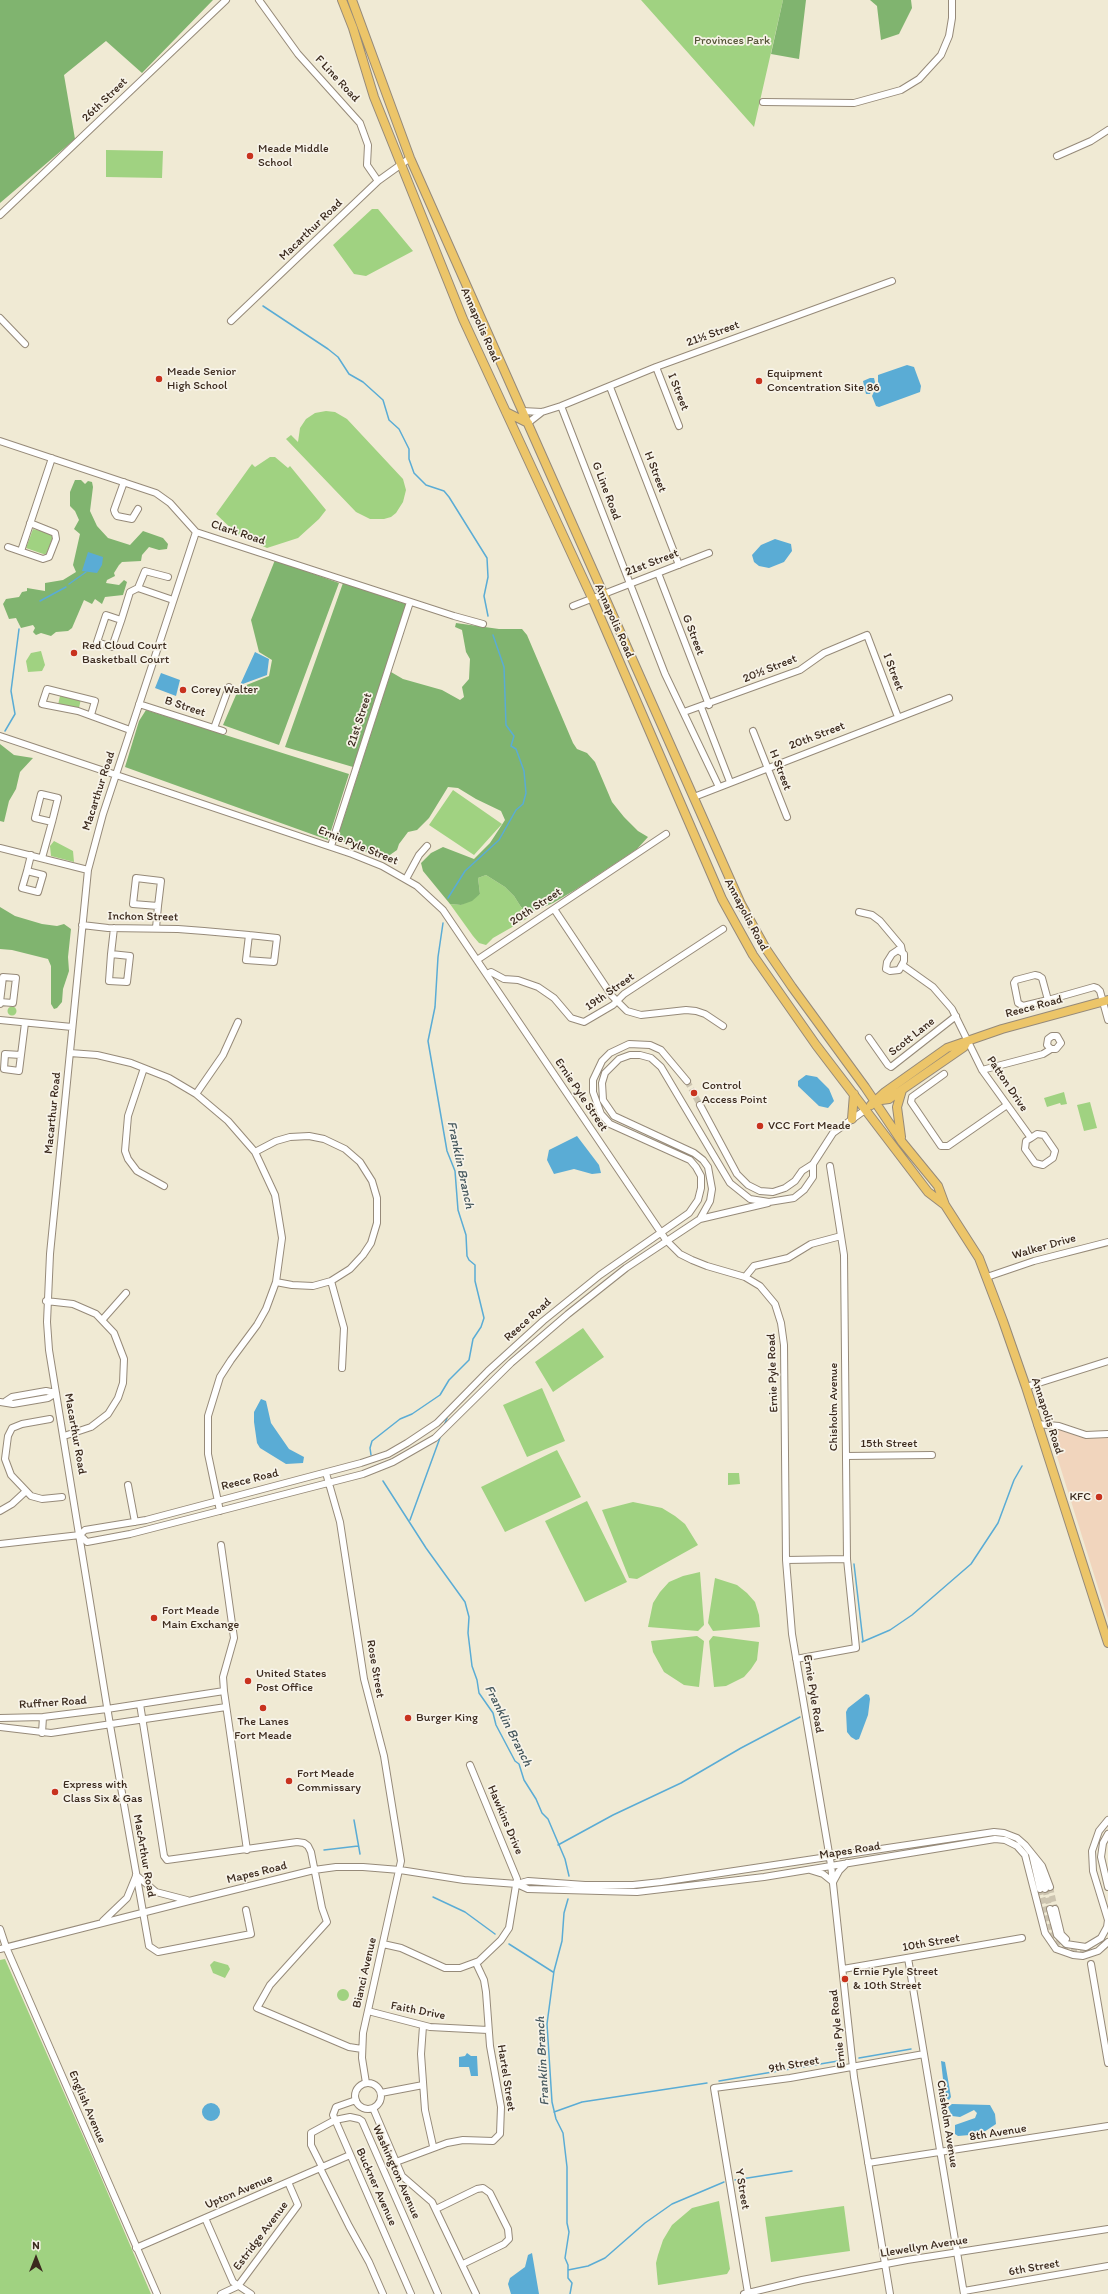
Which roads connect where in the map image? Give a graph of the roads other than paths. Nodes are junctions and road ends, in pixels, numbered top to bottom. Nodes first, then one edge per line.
1 (226, 0) edge
2 (259, 0) edge
3 (342, 0) edge
4 (352, 0) edge
5 (952, 0) edge
6 (763, 102) dead end
7 (1108, 130) edge
8 (1056, 156) dead end
9 (410, 158) junction
10 (400, 165) junction
11 (378, 181) junction
12 (0, 215) edge
13 (892, 281) dead end
14 (0, 318) edge
15 (231, 321) dead end
16 (25, 344) dead end
17 (656, 367) junction
18 (610, 387) junction
19 (561, 406) junction
20 (522, 411) junction
21 (506, 412) junction
22 (542, 412) junction
23 (528, 423) junction
24 (679, 426) dead end
25 (1, 443) edge
26 (52, 458) junction
27 (124, 482) junction
28 (138, 509) dead end
29 (30, 523) junction
30 (196, 532) junction
31 (8, 547) dead end
32 (21, 551) junction
33 (709, 553) dead end
34 (679, 565) junction
35 (658, 573) junction
36 (168, 577) dead end
37 (629, 584) junction
38 (138, 588) junction
39 (603, 594) junction
40 (592, 598) junction
41 (173, 600) junction
42 (410, 602) junction
43 (573, 606) dead end
44 (121, 620) junction
45 (482, 624) dead end
46 (867, 635) joint
47 (229, 687) dead end
48 (949, 698) dead end
49 (139, 704) junction
50 (709, 705) junction
51 (701, 707) junction
52 (684, 712) junction
53 (91, 715) junction
54 (898, 716) junction
55 (214, 728) junction
56 (130, 730) junction
57 (223, 731) dead end
58 (753, 731) dead end
59 (0, 736) edge
60 (767, 767) junction
61 (116, 774) junction
62 (730, 782) junction
63 (673, 787) junction
64 (719, 787) junction
65 (694, 797) junction
66 (787, 817) dead end
67 (52, 822) junction
68 (666, 834) dead end
69 (331, 846) junction
70 (427, 846) dead end
71 (1, 848) edge
72 (0, 855) edge
73 (30, 855) junction
74 (42, 858) junction
75 (88, 870) junction
76 (27, 871) dead end
77 (406, 879) junction
78 (158, 906) junction
79 (554, 909) junction
80 (859, 912) dead end
81 (82, 925) junction
82 (114, 928) junction
83 (156, 928) junction
84 (723, 929) dead end
85 (248, 935) junction
86 (902, 952) junction
87 (111, 954) junction
88 (477, 960) junction
89 (902, 965) junction
90 (487, 974) junction
91 (1048, 1000) junction
92 (1106, 1001) edge
93 (617, 1002) junction
94 (0, 1003) edge
95 (956, 1016) junction
96 (0, 1020) edge
97 (1108, 1020) edge
98 (238, 1022) dead end
99 (24, 1023) junction
100 (723, 1026) dead end
101 (72, 1027) junction
102 (869, 1038) dead end
103 (967, 1041) junction
104 (1051, 1049) dead end
105 (70, 1053) junction
106 (21, 1055) dead end
107 (144, 1068) junction
108 (982, 1070) junction
109 (944, 1074) dead end
110 (687, 1081) tunnel mouth
111 (902, 1090) junction
112 (196, 1094) junction
113 (854, 1094) junction
114 (874, 1101) junction
115 (700, 1105) tunnel mouth
116 (1007, 1105) junction
117 (866, 1110) junction
118 (852, 1119) junction
119 (1031, 1138) junction
120 (902, 1142) junction
121 (255, 1152) junction
122 (813, 1164) junction
123 (830, 1166) dead end
124 (619, 1173) joint
125 (164, 1186) dead end
126 (769, 1202) junction
127 (945, 1205) junction
128 (700, 1219) junction
129 (660, 1233) junction
130 (841, 1236) junction
131 (666, 1240) junction
132 (1108, 1242) edge
133 (745, 1277) junction
134 (987, 1277) junction
135 (331, 1281) junction
136 (276, 1282) junction
137 (126, 1293) dead end
138 (46, 1301) junction
139 (102, 1319) junction
140 (1108, 1361) edge
141 (342, 1368) dead end
142 (1026, 1387) junction
143 (56, 1393) junction
144 (3, 1401) edge
145 (50, 1419) dead end
146 (1037, 1424) junction
147 (1108, 1434) edge
148 (64, 1436) junction
149 (932, 1455) dead end
150 (846, 1456) junction
151 (326, 1473) junction
152 (329, 1483) junction
153 (128, 1485) dead end
154 (25, 1492) junction
155 (62, 1497) dead end
156 (218, 1501) junction
157 (0, 1511) edge
158 (220, 1511) junction
159 (135, 1522) junction
160 (80, 1535) junction
161 (0, 1544) edge
162 (221, 1545) dead end
163 (847, 1559) junction
164 (786, 1560) junction
165 (1108, 1643) edge
166 (796, 1658) junction
167 (224, 1691) junction
168 (140, 1704) junction
169 (226, 1707) junction
170 (107, 1710) junction
171 (43, 1717) junction
172 (1, 1718) edge
173 (142, 1720) junction
174 (110, 1725) junction
175 (1, 1727) edge
176 (42, 1733) junction
177 (470, 1765) dead end
178 (1108, 1820) edge
179 (1108, 1834) edge
180 (247, 1850) junction
181 (1032, 1854) junction
182 (830, 1857) junction
183 (847, 1863) junction
184 (831, 1865) junction
185 (314, 1870) junction
186 (400, 1870) junction
187 (807, 1870) junction
188 (136, 1875) junction
189 (833, 1882) junction
190 (517, 1884) junction
191 (1108, 1887) edge
192 (189, 1901) junction
193 (1053, 1909) tunnel mouth
194 (246, 1910) dead end
195 (143, 1912) junction
196 (101, 1923) junction
197 (0, 1929) edge
198 (1022, 1938) dead end
199 (1108, 1942) edge
200 (383, 1944) junction
201 (2, 1948) edge
202 (908, 1958) junction
203 (476, 1963) junction
204 (1091, 1964) dead end
205 (843, 1969) junction
206 (368, 2011) junction
207 (423, 2026) junction
208 (488, 2030) junction
209 (362, 2049) junction
210 (924, 2054) junction
211 (1108, 2063) edge
212 (853, 2066) junction
213 (366, 2083) junction
214 (423, 2085) junction
215 (714, 2088) joint
216 (381, 2093) junction
217 (356, 2100) junction
218 (373, 2108) junction
219 (335, 2120) junction
220 (1108, 2126) edge
221 (433, 2146) junction
222 (941, 2153) junction
223 (350, 2155) junction
224 (396, 2162) junction
225 (868, 2163) junction
226 (321, 2167) junction
227 (288, 2182) junction
228 (436, 2209) junction
229 (205, 2218) junction
230 (1108, 2228) edge
231 (136, 2248) junction
232 (958, 2253) junction
233 (463, 2264) junction
234 (885, 2265) junction
235 (1108, 2266) edge
236 (238, 2286) junction
237 (964, 2293) edge
238 (157, 2294) edge
239 (221, 2294) edge
240 (251, 2294) edge
241 (383, 2294) edge
242 (410, 2294) edge
243 (438, 2294) edge
244 (476, 2294) edge
245 (746, 2294) edge
246 (890, 2294) edge

1 - 12 street, 26th Street
2 - 11 street, F Line Road
3 - 10 main road, Annapolis Road
4 - 9 main road, Annapolis Road
5 - 6 street
7 - 8 street
9 - 10 street, Macarthur Road
9 - 20 main road, Annapolis Road
10 - 11 street, Macarthur Road
10 - 21 main road, Annapolis Road
11 - 15 street, Macarthur Road
13 - 17 street, 21½ Street
14 - 16 street
17 - 18 street, 21½ Street
17 - 24 street, I Street
18 - 19 street, 21½ Street
18 - 34 street, H Street
19 - 22 street, 21½ Street
19 - 37 street, G Line Road
20 - 22 street, 21½ Street
20 - 23 main road, Annapolis Road
21 - 23 main road
21 - 40 main road, Annapolis Road
22 - 23 street, 21½ Street
23 - 39 main road, Annapolis Road
25 - 26 street, Clark Road
26 - 27 street, Clark Road
26 - 29 street
27 - 28 street
27 - 30 street, Clark Road
29 - 32 street
29 - 32 street
30 - 41 street, Macarthur Road
30 - 42 street, Clark Road
31 - 32 street
33 - 34 street, 21st Street
34 - 35 street, 21st Street
35 - 37 street, 21st Street
35 - 50 street, G Street
36 - 38 street
37 - 39 street, 21st Street
37 - 52 street
38 - 41 street
38 - 44 street
39 - 40 street
39 - 65 main road, Annapolis Road
40 - 43 street
40 - 63 main road, Annapolis Road
41 - 49 street, Macarthur Road
42 - 45 street, Clark Road
42 - 69 street, 21st Street
44 - 44 street
46 - 50 street, 20½ Street
46 - 54 street, I Street
47 - 55 street
48 - 54 street, 20th Street
49 - 55 street, B Street
49 - 56 street, Macarthur Road
50 - 51 street, 20½ Street
51 - 52 street, 20½ Street
51 - 62 street
52 - 64 street
53 - 53 street
53 - 56 street
54 - 60 street, 20th Street
55 - 57 street, B Street
56 - 61 street, Macarthur Road
58 - 60 street, H Street
59 - 61 street, Ernie Pyle Street
60 - 62 street, 20th Street
60 - 66 street, H Street
61 - 69 street, Ernie Pyle Street
61 - 75 street, Macarthur Road
62 - 64 street, 20th Street
63 - 65 main road
63 - 113 main road, Annapolis Road
64 - 65 street, 20th Street
65 - 114 main road, Annapolis Road
67 - 67 street
67 - 74 street
68 - 79 street, 20th Street
69 - 77 street, Ernie Pyle Street
70 - 77 street
71 - 72 street
71 - 73 street
73 - 74 street
73 - 76 street
74 - 75 street
75 - 81 street, Macarthur Road
77 - 88 street, Ernie Pyle Street
78 - 78 street
78 - 83 street
79 - 88 street, 20th Street
79 - 93 street
80 - 86 street
81 - 82 street, Inchon Street
81 - 101 street, Macarthur Road
82 - 83 street, Inchon Street
82 - 87 street
83 - 85 street, Inchon Street
84 - 93 street, 19th Street
85 - 85 street, Inchon Street
86 - 89 street
86 - 89 street
87 - 87 street
88 - 90 street, Ernie Pyle Street
89 - 95 street, Patton Drive
90 - 93 street, 19th Street
90 - 124 street, Ernie Pyle Street
91 - 91 street
91 - 92 street
92 - 97 street
92 - 103 main road, Reece Road
93 - 100 street
94 - 94 street
95 - 102 street, Scott Lane
95 - 103 street, Patton Drive
96 - 99 street
98 - 112 street
99 - 101 street
99 - 106 street
101 - 105 street, Macarthur Road
103 - 108 street, Patton Drive
103 - 111 main road, Reece Road
103 - 114 main road, Reece Road
104 - 108 street
105 - 107 street
105 - 138 street, Macarthur Road
107 - 112 street
107 - 125 street
108 - 116 street, Patton Drive
109 - 116 street
110 - 129 street, Reece Road
111 - 114 main road, Reece Road
111 - 120 main road
112 - 121 street
113 - 117 main road, Annapolis Road
113 - 118 main road
114 - 117 main road, Reece Road
114 - 120 main road, Annapolis Road
115 - 122 street, Reece Road
116 - 119 street, Patton Drive
117 - 118 street, Reece Road
117 - 127 main road, Annapolis Road
118 - 122 street, Reece Road
119 - 119 street
120 - 127 main road, Annapolis Road
121 - 135 street
121 - 136 street
122 - 126 street, Reece Road
123 - 130 street, Chisholm Avenue
124 - 129 street, Ernie Pyle Road
126 - 128 street, Reece Road
126 - 128 street, Reece Road
127 - 134 main road, Annapolis Road
128 - 131 street, Reece Road
129 - 131 street, Ernie Pyle Road
129 - 151 street, Reece Road
130 - 133 street
130 - 150 street, Chisholm Avenue
131 - 133 street, Ernie Pyle Road
131 - 152 street, Reece Road
132 - 134 street, Walker Drive
133 - 164 street, Ernie Pyle Road
134 - 142 main road, Annapolis Road
135 - 136 street
135 - 141 street
136 - 156 street
137 - 139 street
138 - 139 street
138 - 143 street, Macarthur Road
139 - 148 street
140 - 142 street
142 - 146 main road, Annapolis Road
143 - 144 street
143 - 148 street, Macarthur Road
145 - 154 street
146 - 147 street
146 - 165 main road, Annapolis Road
148 - 160 street, Macarthur Road
149 - 150 street, 15th Street
150 - 163 street, Chisholm Avenue
151 - 152 street, Rose Street
151 - 156 street, Reece Road
152 - 158 street, Reece Road
152 - 186 street, Rose Street
153 - 159 street
154 - 155 street
154 - 157 street
156 - 158 street
156 - 159 street, Reece Road
158 - 160 street, Reece Road
159 - 160 street, Reece Road
160 - 161 street, Reece Road
160 - 170 street, Macarthur Road
162 - 167 street
163 - 164 street
163 - 166 street, Chisholm Avenue
164 - 166 street, Ernie Pyle Road
166 - 182 street, Ernie Pyle Road
167 - 168 street, Ruffner Road
167 - 169 street
168 - 170 street, Ruffner Road
168 - 173 street
169 - 173 street, Ruffner Road
169 - 180 street
170 - 171 street, Ruffner Road
170 - 174 street, MacArthur Road
171 - 172 street, Ruffner Road
171 - 176 street
172 - 175 street
173 - 174 street, Ruffner Road
173 - 180 street
174 - 176 street, Ruffner Road
174 - 188 street, MacArthur Road
175 - 176 street, Ruffner Road
177 - 190 street, Hawkins Drive
178 - 193 street
179 - 191 street
180 - 185 street
181 - 181 street, Mapes Road
181 - 182 street, Mapes Road
182 - 184 street, Ernie Pyle Road
182 - 190 street, Mapes Road
183 - 184 street, Mapes Road
183 - 189 street
183 - 199 street, Mapes Road
184 - 187 street, Mapes Road
184 - 189 street, Ernie Pyle Road
185 - 186 street, Mapes Road
185 - 192 street, Mapes Road
185 - 209 street
186 - 190 street, Mapes Road
186 - 200 street, Bianci Avenue
187 - 189 street
187 - 190 street, Mapes Road
188 - 192 street
188 - 195 street, MacArthur Road
188 - 196 street
189 - 205 street, Ernie Pyle Road
190 - 203 street
192 - 195 street, Mapes Road
194 - 195 street, MacArthur Road
195 - 196 street, Mapes Road
196 - 201 street, Mapes Road
197 - 201 street, English Avenue
198 - 202 street, 10th Street
200 - 203 street
200 - 206 street, Bianci Avenue
201 - 231 street, English Avenue
202 - 205 street, 10th Street
202 - 210 street, Chisholm Avenue
203 - 208 street, Hartel Street
204 - 211 street
205 - 212 street, Ernie Pyle Road
206 - 207 street, Faith Drive
206 - 209 street, Bianci Avenue
207 - 208 street, Faith Drive
207 - 214 street
208 - 221 street, Hartel Street
209 - 213 street, Bianci Avenue
210 - 212 street, 9th Street
210 - 222 street, Chisholm Avenue
212 - 215 street, 9th Street
212 - 225 street, Ernie Pyle Road
213 - 216 street
213 - 217 street
214 - 216 street
214 - 221 street
215 - 245 street, Y Street
216 - 218 street
217 - 218 street
217 - 219 street
218 - 224 street
219 - 223 street, Buckner Avenue
219 - 226 street, Washington Avenue
219 - 243 street, Washington Avenue
220 - 222 street, 8th Avenue
221 - 224 street, Hartel Street
222 - 225 street, 8th Avenue
222 - 232 street, Chisholm Avenue
223 - 226 street, Upton Avenue
223 - 242 street, Buckner Avenue
224 - 228 street
225 - 234 street, Ernie Pyle Road
226 - 227 street, Upton Avenue
226 - 241 street, Washington Avenue
227 - 229 street, Upton Avenue
227 - 236 street, Estridge Avenue
228 - 233 street
228 - 233 street
229 - 231 street, Upton Avenue
229 - 236 street
230 - 232 street, Llewellyn Avenue
231 - 238 street, English Avenue
232 - 234 street, Llewellyn Avenue
232 - 237 street, Chisholm Avenue
233 - 244 street
234 - 245 street, Llewellyn Avenue
234 - 246 street, Ernie Pyle Road
235 - 237 street, 6th Street
236 - 239 street, Estridge Avenue
236 - 240 street

